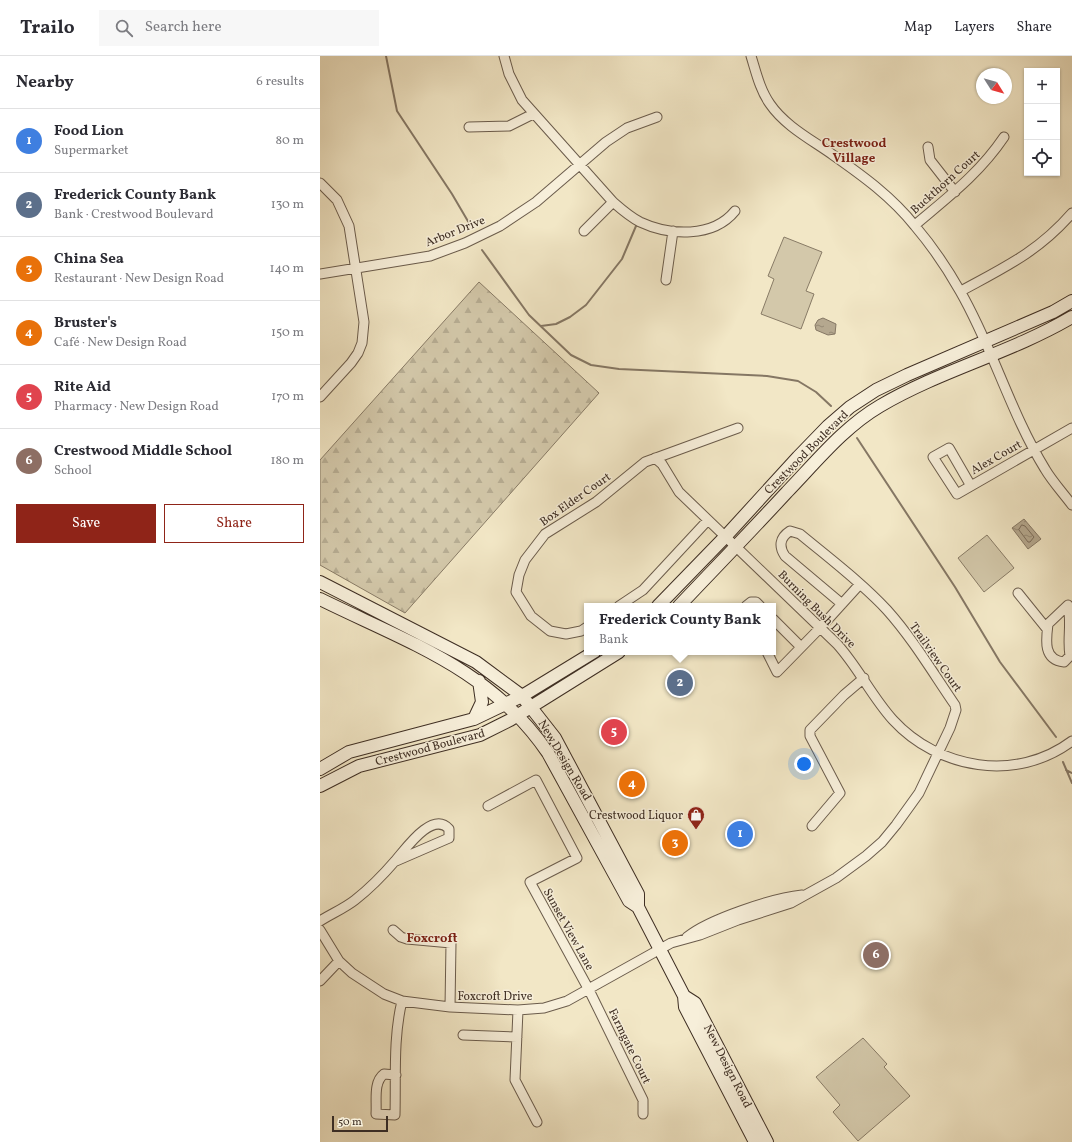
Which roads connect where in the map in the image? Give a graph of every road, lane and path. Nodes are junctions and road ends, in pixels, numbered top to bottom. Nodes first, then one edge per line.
1 (504, 56) edge
2 (751, 56) edge
3 (533, 114) junction
4 (657, 117) dead end
5 (469, 127) dead end
6 (1004, 137) dead end
7 (928, 147) dead end
8 (579, 165) junction
9 (320, 183) edge
10 (955, 192) junction
11 (613, 202) junction
12 (735, 211) dead end
13 (1072, 213) edge
14 (915, 225) junction
15 (673, 230) junction
16 (584, 231) dead end
17 (355, 269) junction
18 (320, 274) edge
19 (666, 280) dead end
20 (961, 292) junction
21 (1072, 301) edge
22 (1072, 317) edge
23 (984, 342) junction
24 (990, 356) junction
25 (320, 396) edge
26 (738, 428) dead end
27 (1072, 428) edge
28 (1033, 449) junction
29 (655, 458) junction
30 (971, 486) junction
31 (1072, 505) edge
32 (708, 520) junction
33 (725, 537) junction
34 (736, 547) junction
35 (320, 582) edge
36 (860, 584) junction
37 (1018, 594) dead end
38 (320, 599) edge
39 (624, 603) edge
40 (662, 603) edge
41 (682, 603) edge
42 (842, 604) junction
43 (1070, 604) edge
44 (776, 622) edge
45 (821, 628) junction
46 (584, 629) edge
47 (1047, 629) junction
48 (801, 647) junction
49 (589, 655) edge
50 (614, 655) edge
51 (768, 655) edge
52 (864, 678) junction
53 (479, 681) junction
54 (522, 696) junction
55 (507, 704) junction
56 (531, 706) junction
57 (517, 715) junction
58 (474, 720) junction
59 (1072, 741) edge
60 (937, 754) junction
61 (320, 769) edge
62 (320, 786) edge
63 (488, 806) dead end
64 (812, 826) dead end
65 (396, 861) junction
66 (638, 907) junction
67 (320, 921) edge
68 (320, 930) edge
69 (393, 930) dead end
70 (660, 949) junction
71 (339, 961) junction
72 (320, 981) edge
73 (589, 990) junction
74 (402, 1001) junction
75 (450, 1008) junction
76 (518, 1010) junction
77 (463, 1035) dead end
78 (517, 1037) junction
79 (396, 1075) junction
80 (643, 1114) dead end
81 (537, 1122) dead end
82 (759, 1142) edge

1 - 3 street
2 - 14 street
3 - 5 street
3 - 8 street
4 - 8 street, Arbor Drive
6 - 10 street, Buckthorn Court
7 - 10 street
8 - 11 street
8 - 17 street, Arbor Drive
9 - 17 street
10 - 14 street, Buckthorn Court
11 - 15 street
11 - 16 street
12 - 15 street
13 - 20 street
14 - 20 street
15 - 19 street
17 - 18 street, Arbor Drive
17 - 25 street
20 - 23 street
21 - 23 main road, Crestwood Boulevard
22 - 24 main road, Crestwood Boulevard
23 - 24 street
23 - 33 main road, Crestwood Boulevard
24 - 28 street
24 - 34 main road, Crestwood Boulevard
26 - 29 street, Box Elder Court
27 - 28 street, Alex Court
28 - 30 street, Alex Court
28 - 31 street
29 - 32 street, Burning Bush Drive
29 - 46 street, Box Elder Court
30 - 30 street, Alex Court
32 - 33 street, Burning Bush Drive
32 - 39 street
33 - 34 street, Burning Bush Drive
33 - 40 main road, Crestwood Boulevard
34 - 41 main road, Crestwood Boulevard
34 - 45 street, Burning Bush Drive
35 - 54 main road, New Design Road
36 - 42 street
36 - 42 street, Trailview Court
36 - 60 street, Trailview Court
37 - 47 street
38 - 53 main road, New Design Road
42 - 45 street
43 - 47 street
43 - 47 street
44 - 48 street
45 - 48 street
45 - 52 street, Burning Bush Drive
48 - 51 street
49 - 54 main road, Crestwood Boulevard
50 - 56 main road, Crestwood Boulevard
52 - 60 street, Burning Bush Drive
52 - 64 street
53 - 55 main road, New Design Road
53 - 58 main road
54 - 55 main road, Crestwood Boulevard
54 - 56 main road, New Design Road
55 - 57 main road, New Design Road
55 - 58 main road, Crestwood Boulevard
56 - 57 main road, Crestwood Boulevard
56 - 66 main road, New Design Road
57 - 62 main road, Crestwood Boulevard
57 - 66 main road, New Design Road
58 - 61 main road, Crestwood Boulevard
59 - 60 street, Burning Bush Drive
60 - 70 street, Foxcroft Drive
63 - 73 street, Sunset View Lane
65 - 65 street
65 - 67 street
66 - 70 main road, New Design Road
68 - 71 street, Foxcroft Drive
69 - 75 street
70 - 73 street, Foxcroft Drive
70 - 82 main road, New Design Road
71 - 72 street
71 - 74 street, Foxcroft Drive
73 - 76 street, Foxcroft Drive
73 - 80 street, Farmgate Court
74 - 75 street, Foxcroft Drive
74 - 79 street
75 - 76 street, Foxcroft Drive
76 - 78 street
77 - 78 street
78 - 81 street
79 - 79 street

